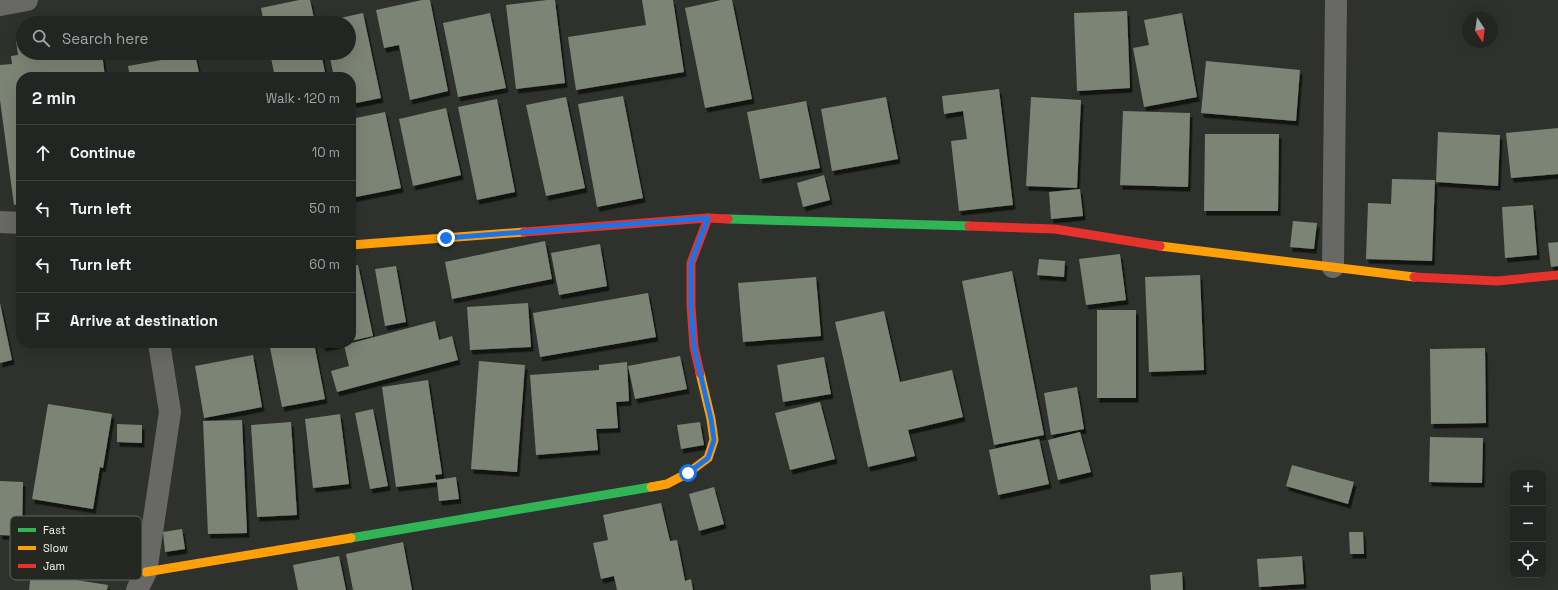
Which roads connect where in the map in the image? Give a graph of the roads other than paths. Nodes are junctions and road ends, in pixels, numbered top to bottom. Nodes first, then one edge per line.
1 (27, 0) edge
2 (1336, 0) edge
3 (0, 5) edge
4 (708, 218) junction
5 (0, 222) edge
6 (16, 223) edge
7 (356, 245) edge
8 (1334, 267) junction
9 (1558, 275) edge
10 (160, 348) edge
11 (142, 581) edge

1 - 3 street
2 - 8 street
4 - 7 street
4 - 8 street
4 - 11 street
5 - 6 street
8 - 9 street
10 - 11 street

